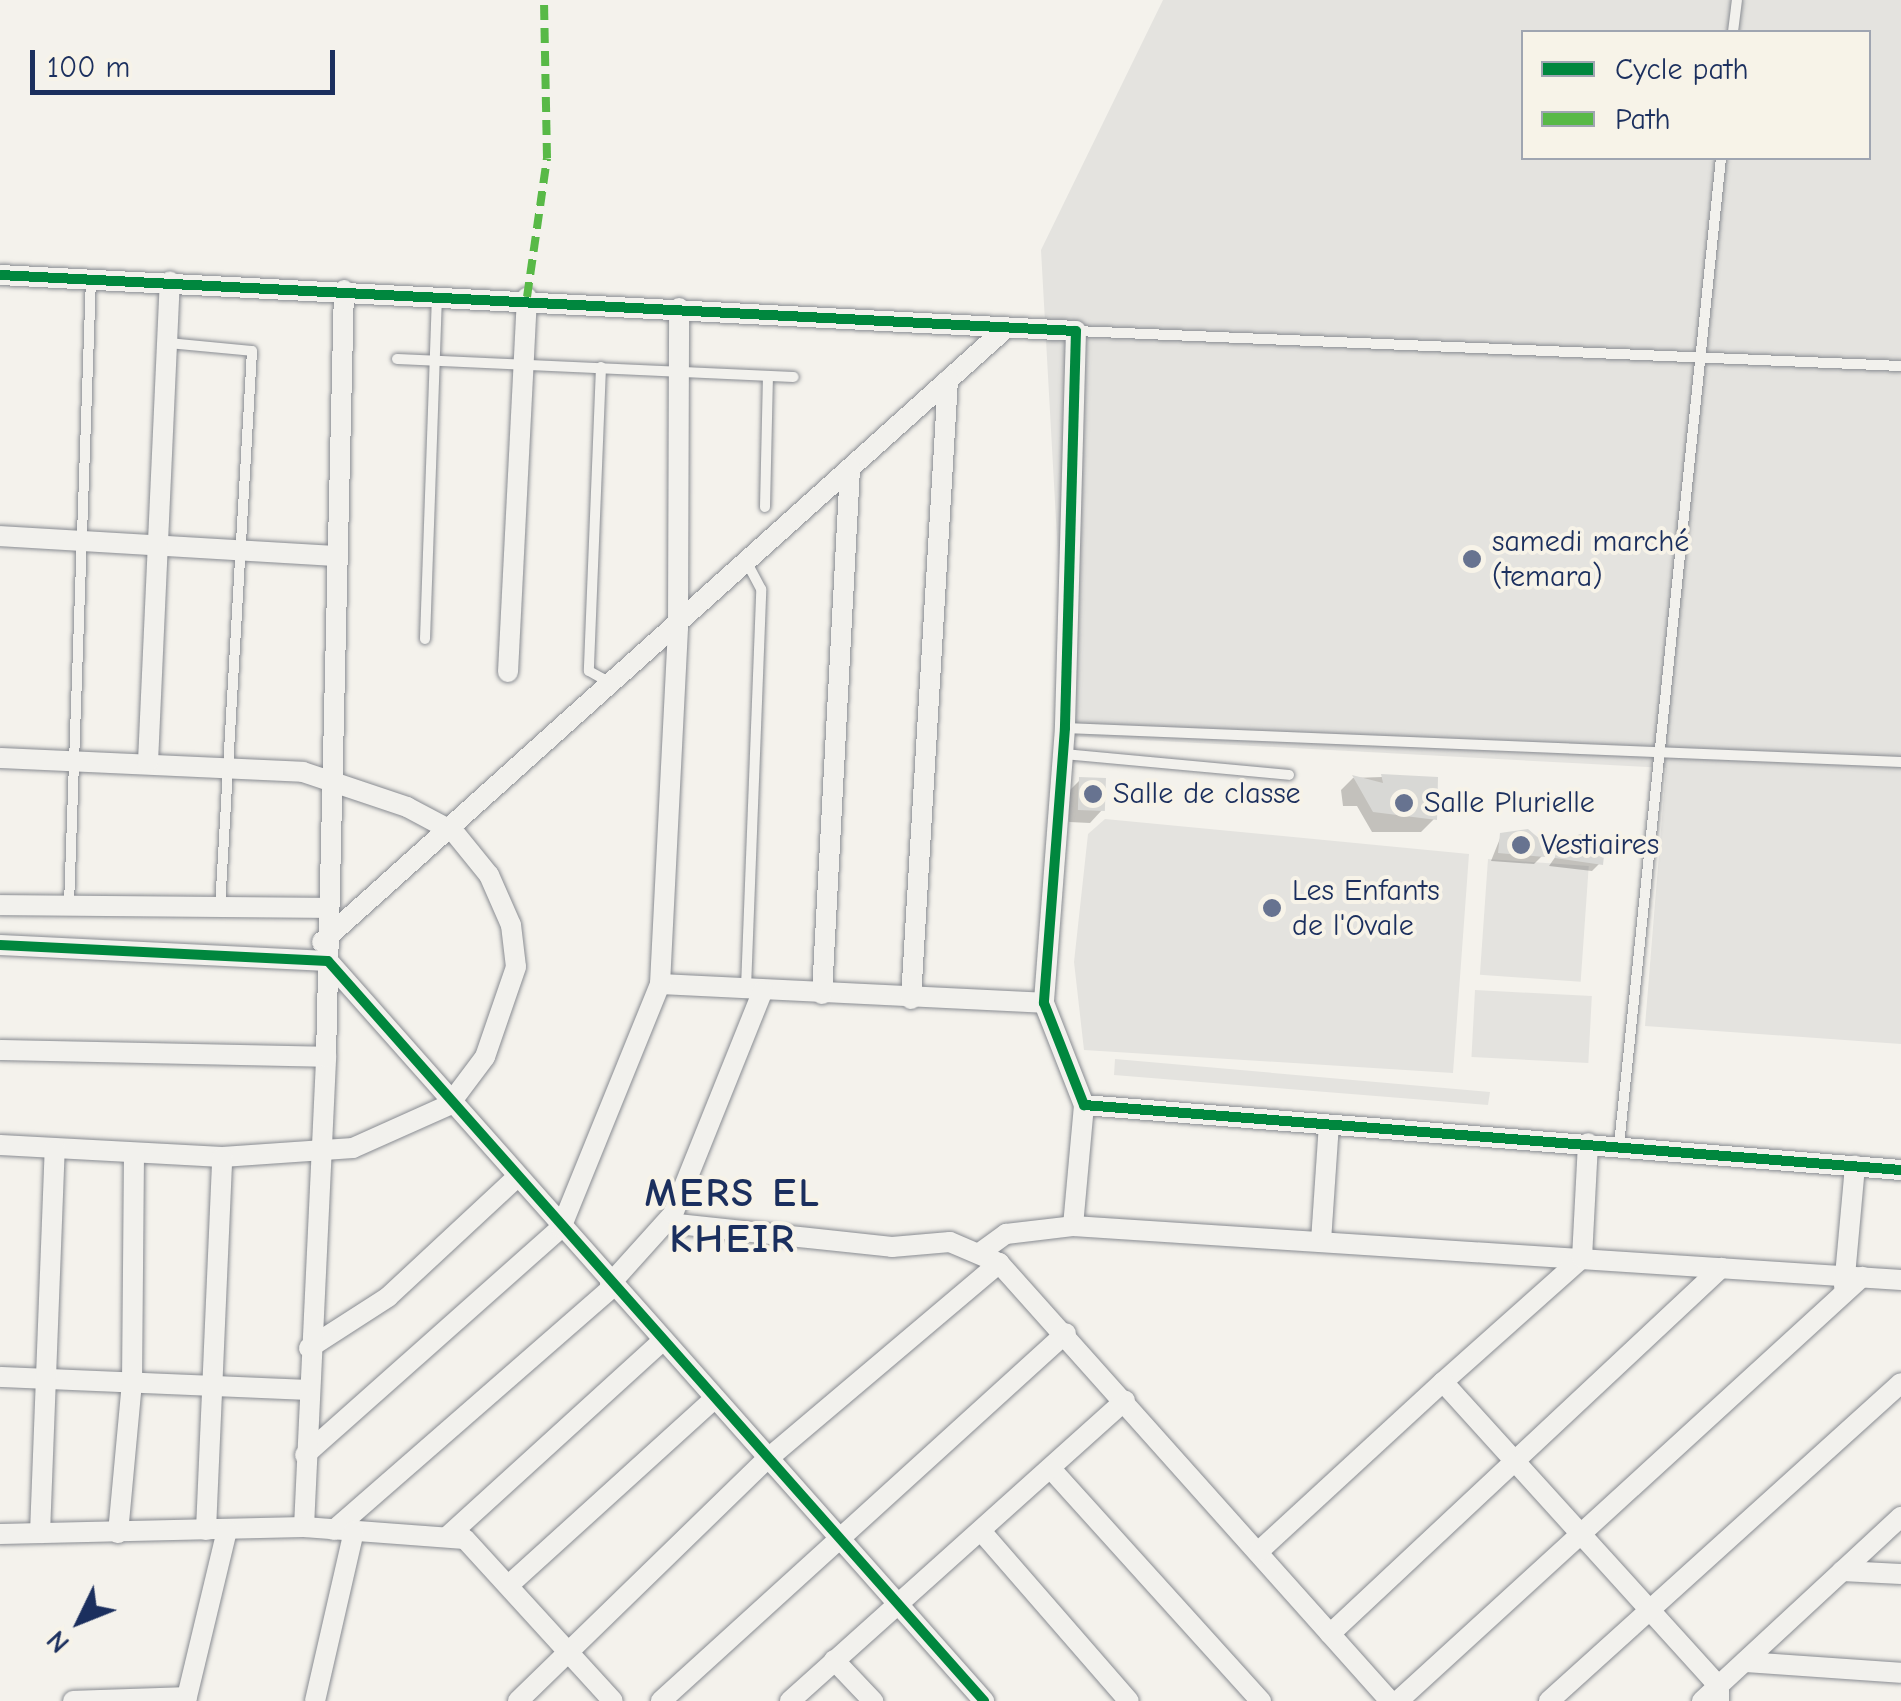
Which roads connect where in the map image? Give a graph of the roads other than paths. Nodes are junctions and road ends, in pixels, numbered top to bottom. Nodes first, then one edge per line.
1 (1736, 0) edge
2 (1734, 30) edge
3 (1721, 160) edge
4 (0, 275) edge
5 (91, 278) junction
6 (170, 282) junction
7 (344, 290) junction
8 (437, 294) junction
9 (527, 297) junction
10 (680, 308) junction
11 (1005, 328) junction
12 (1076, 332) junction
13 (168, 342) junction
14 (1701, 358) junction
15 (398, 360) dead end
16 (436, 360) junction
17 (523, 363) junction
18 (1901, 366) edge
19 (602, 367) junction
20 (678, 370) junction
21 (768, 376) junction
22 (794, 378) dead end
23 (948, 380) junction
24 (850, 468) junction
25 (764, 507) dead end
26 (0, 536) edge
27 (82, 541) junction
28 (157, 545) junction
29 (246, 551) junction
30 (333, 556) junction
31 (747, 563) junction
32 (678, 627) junction
33 (425, 640) dead end
34 (508, 672) dead end
35 (614, 685) junction
36 (1066, 728) junction
37 (1064, 754) junction
38 (1663, 754) junction
39 (0, 758) edge
40 (72, 762) junction
41 (148, 762) junction
42 (1901, 762) edge
43 (233, 768) junction
44 (1289, 775) dead end
45 (329, 783) junction
46 (454, 832) junction
47 (0, 904) edge
48 (69, 905) junction
49 (220, 906) junction
50 (327, 908) junction
51 (327, 938) junction
52 (0, 945) edge
53 (297, 960) junction
54 (328, 961) junction
55 (660, 984) junction
56 (754, 989) junction
57 (822, 994) junction
58 (912, 998) junction
59 (1044, 1003) junction
60 (0, 1050) edge
61 (326, 1057) junction
62 (450, 1105) junction
63 (1084, 1105) junction
64 (1329, 1125) junction
65 (1588, 1143) junction
66 (0, 1144) edge
67 (1618, 1145) junction
68 (55, 1148) junction
69 (134, 1154) junction
70 (322, 1156) junction
71 (222, 1157) junction
72 (1855, 1166) junction
73 (1901, 1170) edge
74 (516, 1178) junction
75 (668, 1223) junction
76 (1072, 1226) junction
77 (561, 1228) junction
78 (1321, 1242) junction
79 (990, 1258) junction
80 (1582, 1258) junction
81 (1721, 1268) junction
82 (1901, 1280) edge
83 (1849, 1282) junction
84 (612, 1285) junction
85 (1066, 1333) junction
86 (660, 1342) junction
87 (310, 1348) junction
88 (0, 1378) edge
89 (48, 1380) junction
90 (1444, 1382) junction
91 (1901, 1382) edge
92 (132, 1383) junction
93 (213, 1386) junction
94 (306, 1390) junction
95 (712, 1400) junction
96 (1125, 1400) junction
97 (304, 1455) junction
98 (765, 1461) junction
99 (1515, 1462) junction
100 (1052, 1470) junction
101 (1901, 1518) edge
102 (304, 1527) junction
103 (216, 1530) junction
104 (344, 1531) junction
105 (981, 1531) junction
106 (40, 1533) junction
107 (118, 1533) junction
108 (0, 1534) edge
109 (448, 1536) junction
110 (835, 1539) junction
111 (1581, 1539) junction
112 (1259, 1551) junction
113 (1842, 1571) junction
114 (1901, 1574) edge
115 (510, 1584) junction
116 (895, 1605) junction
117 (1650, 1610) junction
118 (1330, 1634) junction
119 (568, 1652) junction
120 (834, 1660) junction
121 (1745, 1662) junction
122 (1901, 1673) edge
123 (1719, 1694) edge
124 (187, 1699) edge
125 (74, 1701) edge
126 (315, 1701) edge
127 (518, 1701) edge
128 (613, 1701) edge
129 (661, 1701) edge
130 (790, 1701) edge
131 (873, 1701) edge
132 (984, 1701) edge
133 (1129, 1701) edge
134 (1261, 1701) edge
135 (1394, 1701) edge
136 (1548, 1701) edge
137 (1702, 1701) edge

1 - 2 lane
3 - 14 lane
4 - 5 street
5 - 6 street
5 - 27 lane
6 - 7 street
6 - 13 street
7 - 8 street
7 - 30 street
8 - 9 street
8 - 16 lane
9 - 10 street
9 - 17 street
10 - 11 street
10 - 20 street
11 - 12 street
11 - 23 street
12 - 14 lane
12 - 36 street
13 - 28 street
13 - 29 lane
14 - 18 lane
14 - 38 lane
15 - 16 lane
16 - 17 lane
16 - 33 lane
17 - 19 lane
17 - 34 street
19 - 20 lane
19 - 35 lane
20 - 21 lane
20 - 32 street
21 - 22 lane
21 - 25 lane
23 - 24 street
23 - 58 street
24 - 31 street
24 - 57 street
26 - 27 street
27 - 28 street
27 - 40 lane
28 - 29 street
28 - 41 street
29 - 30 street
29 - 43 lane
30 - 45 street
31 - 32 street
31 - 56 lane
32 - 35 street
32 - 55 street
35 - 46 street
36 - 37 street
36 - 38 lane
37 - 44 lane
37 - 59 street
38 - 42 lane
38 - 67 lane
39 - 40 street
40 - 41 street
40 - 48 lane
41 - 43 street
43 - 45 street
43 - 49 lane
45 - 46 street
45 - 50 street
46 - 51 street
46 - 62 street
47 - 48 street
48 - 49 street
49 - 50 street
50 - 51 street
51 - 53 street
51 - 54 street
52 - 53 street
53 - 54 street
54 - 61 street
54 - 62 street
55 - 56 street
55 - 77 street
56 - 57 street
56 - 75 street
57 - 58 street
58 - 59 street
59 - 63 street
60 - 61 street
61 - 70 street
62 - 70 street
62 - 74 street
63 - 64 street
63 - 76 street
64 - 65 street
64 - 78 street
65 - 67 street
65 - 80 street
66 - 68 street
67 - 72 street
68 - 69 street
68 - 89 street
69 - 71 street
69 - 92 street
70 - 71 street
70 - 87 street
71 - 93 street
72 - 73 street
72 - 83 street
74 - 77 street
74 - 87 street
75 - 79 street
75 - 84 street
76 - 78 street
76 - 79 street
77 - 84 street
77 - 97 street
78 - 80 street
79 - 85 street
79 - 98 street
80 - 81 street
80 - 90 street
81 - 83 street
81 - 99 street
82 - 83 street
83 - 111 street
84 - 86 street
84 - 104 street
85 - 96 street
85 - 110 street
86 - 95 street
86 - 109 street
87 - 94 street
88 - 89 street
89 - 92 street
89 - 106 street
90 - 99 street
90 - 112 street
91 - 117 street
92 - 93 street
92 - 107 street
93 - 94 street
93 - 103 street
94 - 97 street
95 - 98 street
95 - 115 street
96 - 100 street
96 - 112 street
97 - 102 street
98 - 110 street
98 - 119 street
99 - 111 street
99 - 118 street
100 - 105 street
100 - 134 street
101 - 113 street
102 - 103 street
102 - 104 street
103 - 107 street
103 - 124 street
104 - 109 street
104 - 126 street
105 - 116 street
105 - 133 street
106 - 107 street
106 - 108 street
109 - 115 street
110 - 116 street
110 - 129 street
111 - 117 street
111 - 135 street
112 - 118 street
113 - 114 street
113 - 121 street
115 - 119 street
116 - 120 street
116 - 132 street
117 - 123 street
117 - 136 street
118 - 135 street
119 - 127 street
119 - 128 street
120 - 130 street
120 - 131 street
121 - 122 street
121 - 123 street
123 - 137 street
124 - 125 street

